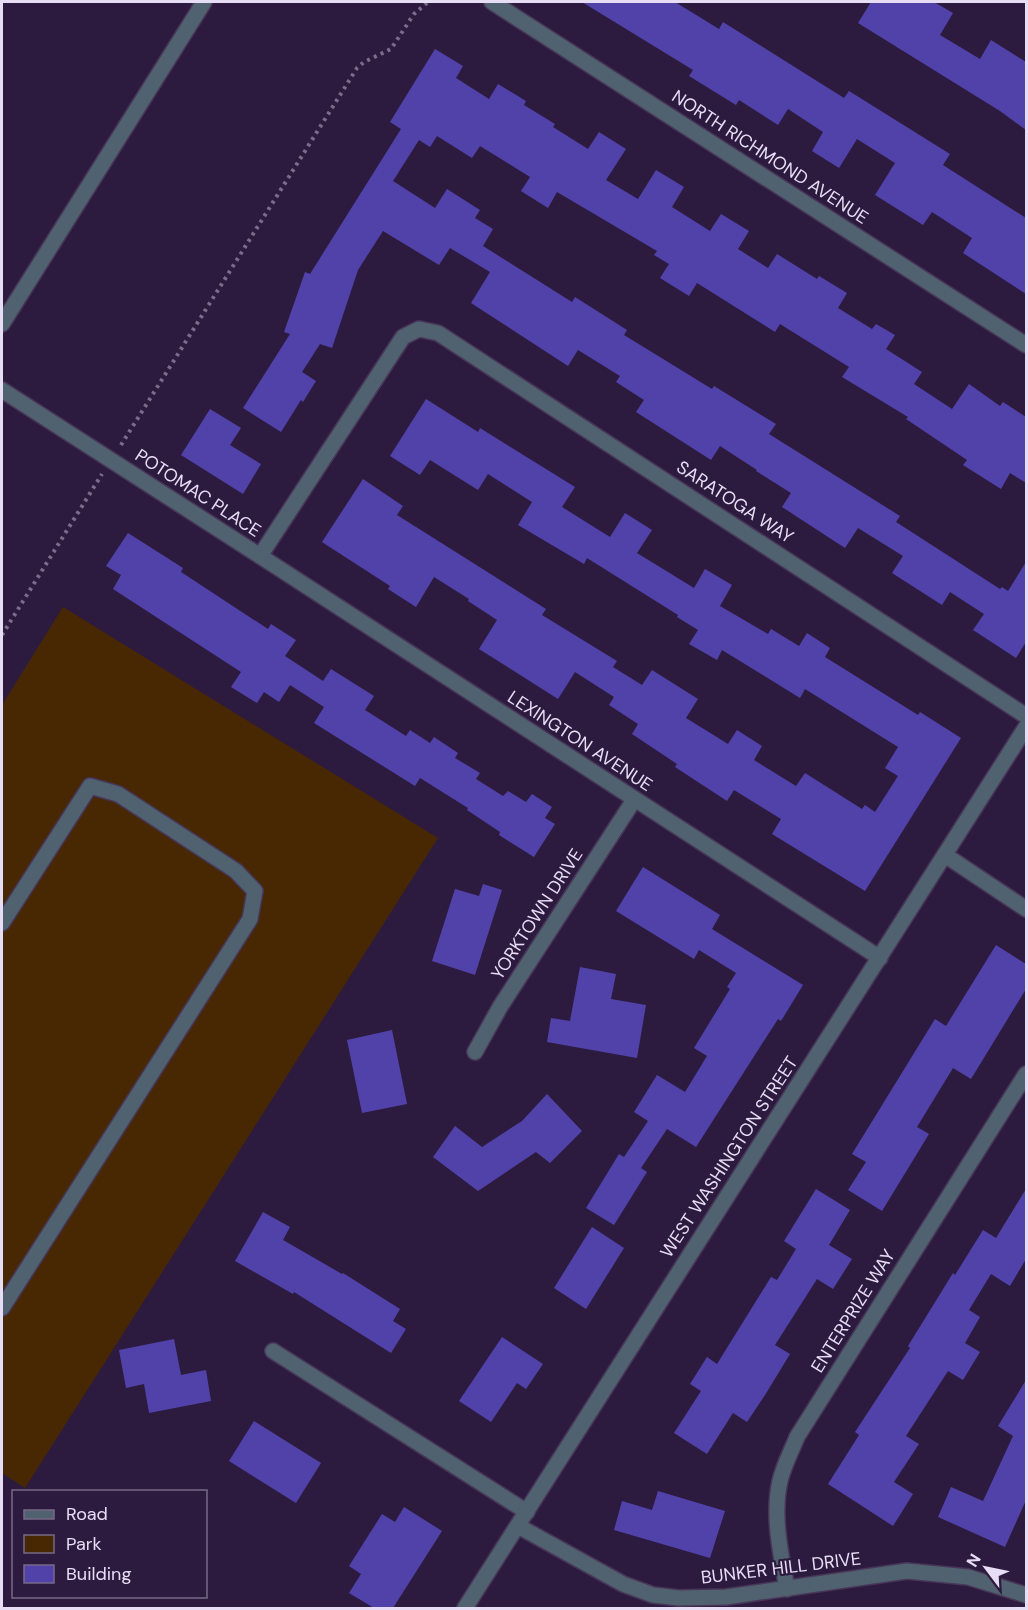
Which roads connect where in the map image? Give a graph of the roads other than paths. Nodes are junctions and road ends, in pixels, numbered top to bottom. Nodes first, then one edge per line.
1 (204, 2) edge
2 (492, 2) edge
3 (2, 324) edge
4 (419, 329) joint
5 (1026, 345) edge
6 (2, 390) edge
7 (260, 556) junction
8 (1026, 716) edge
9 (1026, 727) edge
10 (634, 800) junction
11 (945, 855) junction
12 (1026, 909) edge
13 (2, 923) edge
14 (880, 958) junction
15 (475, 1052) dead end
16 (1026, 1074) edge
17 (2, 1308) edge
18 (273, 1350) dead end
19 (527, 1512) junction
20 (518, 1526) junction
21 (787, 1589) junction
22 (1026, 1595) edge
23 (465, 1608) edge

1 - 3 street
2 - 5 street, NORTH RICHMOND AVENUE
4 - 7 street, POTOMAC PLACE
4 - 8 street, SARATOGA WAY
6 - 7 street, POTOMAC PLACE
7 - 10 street, LEXINGTON AVENUE
9 - 11 street, WEST WASHINGTON STREET
10 - 14 street, LEXINGTON AVENUE
10 - 15 street, YORKTOWN DRIVE
11 - 12 street
11 - 14 street, WEST WASHINGTON STREET
13 - 17 street
14 - 19 street, WEST WASHINGTON STREET
16 - 21 street, ENTERPRIZE WAY
18 - 19 street
19 - 20 street, WEST WASHINGTON STREET
20 - 21 street, BUNKER HILL DRIVE
20 - 23 street, WEST WASHINGTON STREET
21 - 22 street, BUNKER HILL DRIVE

